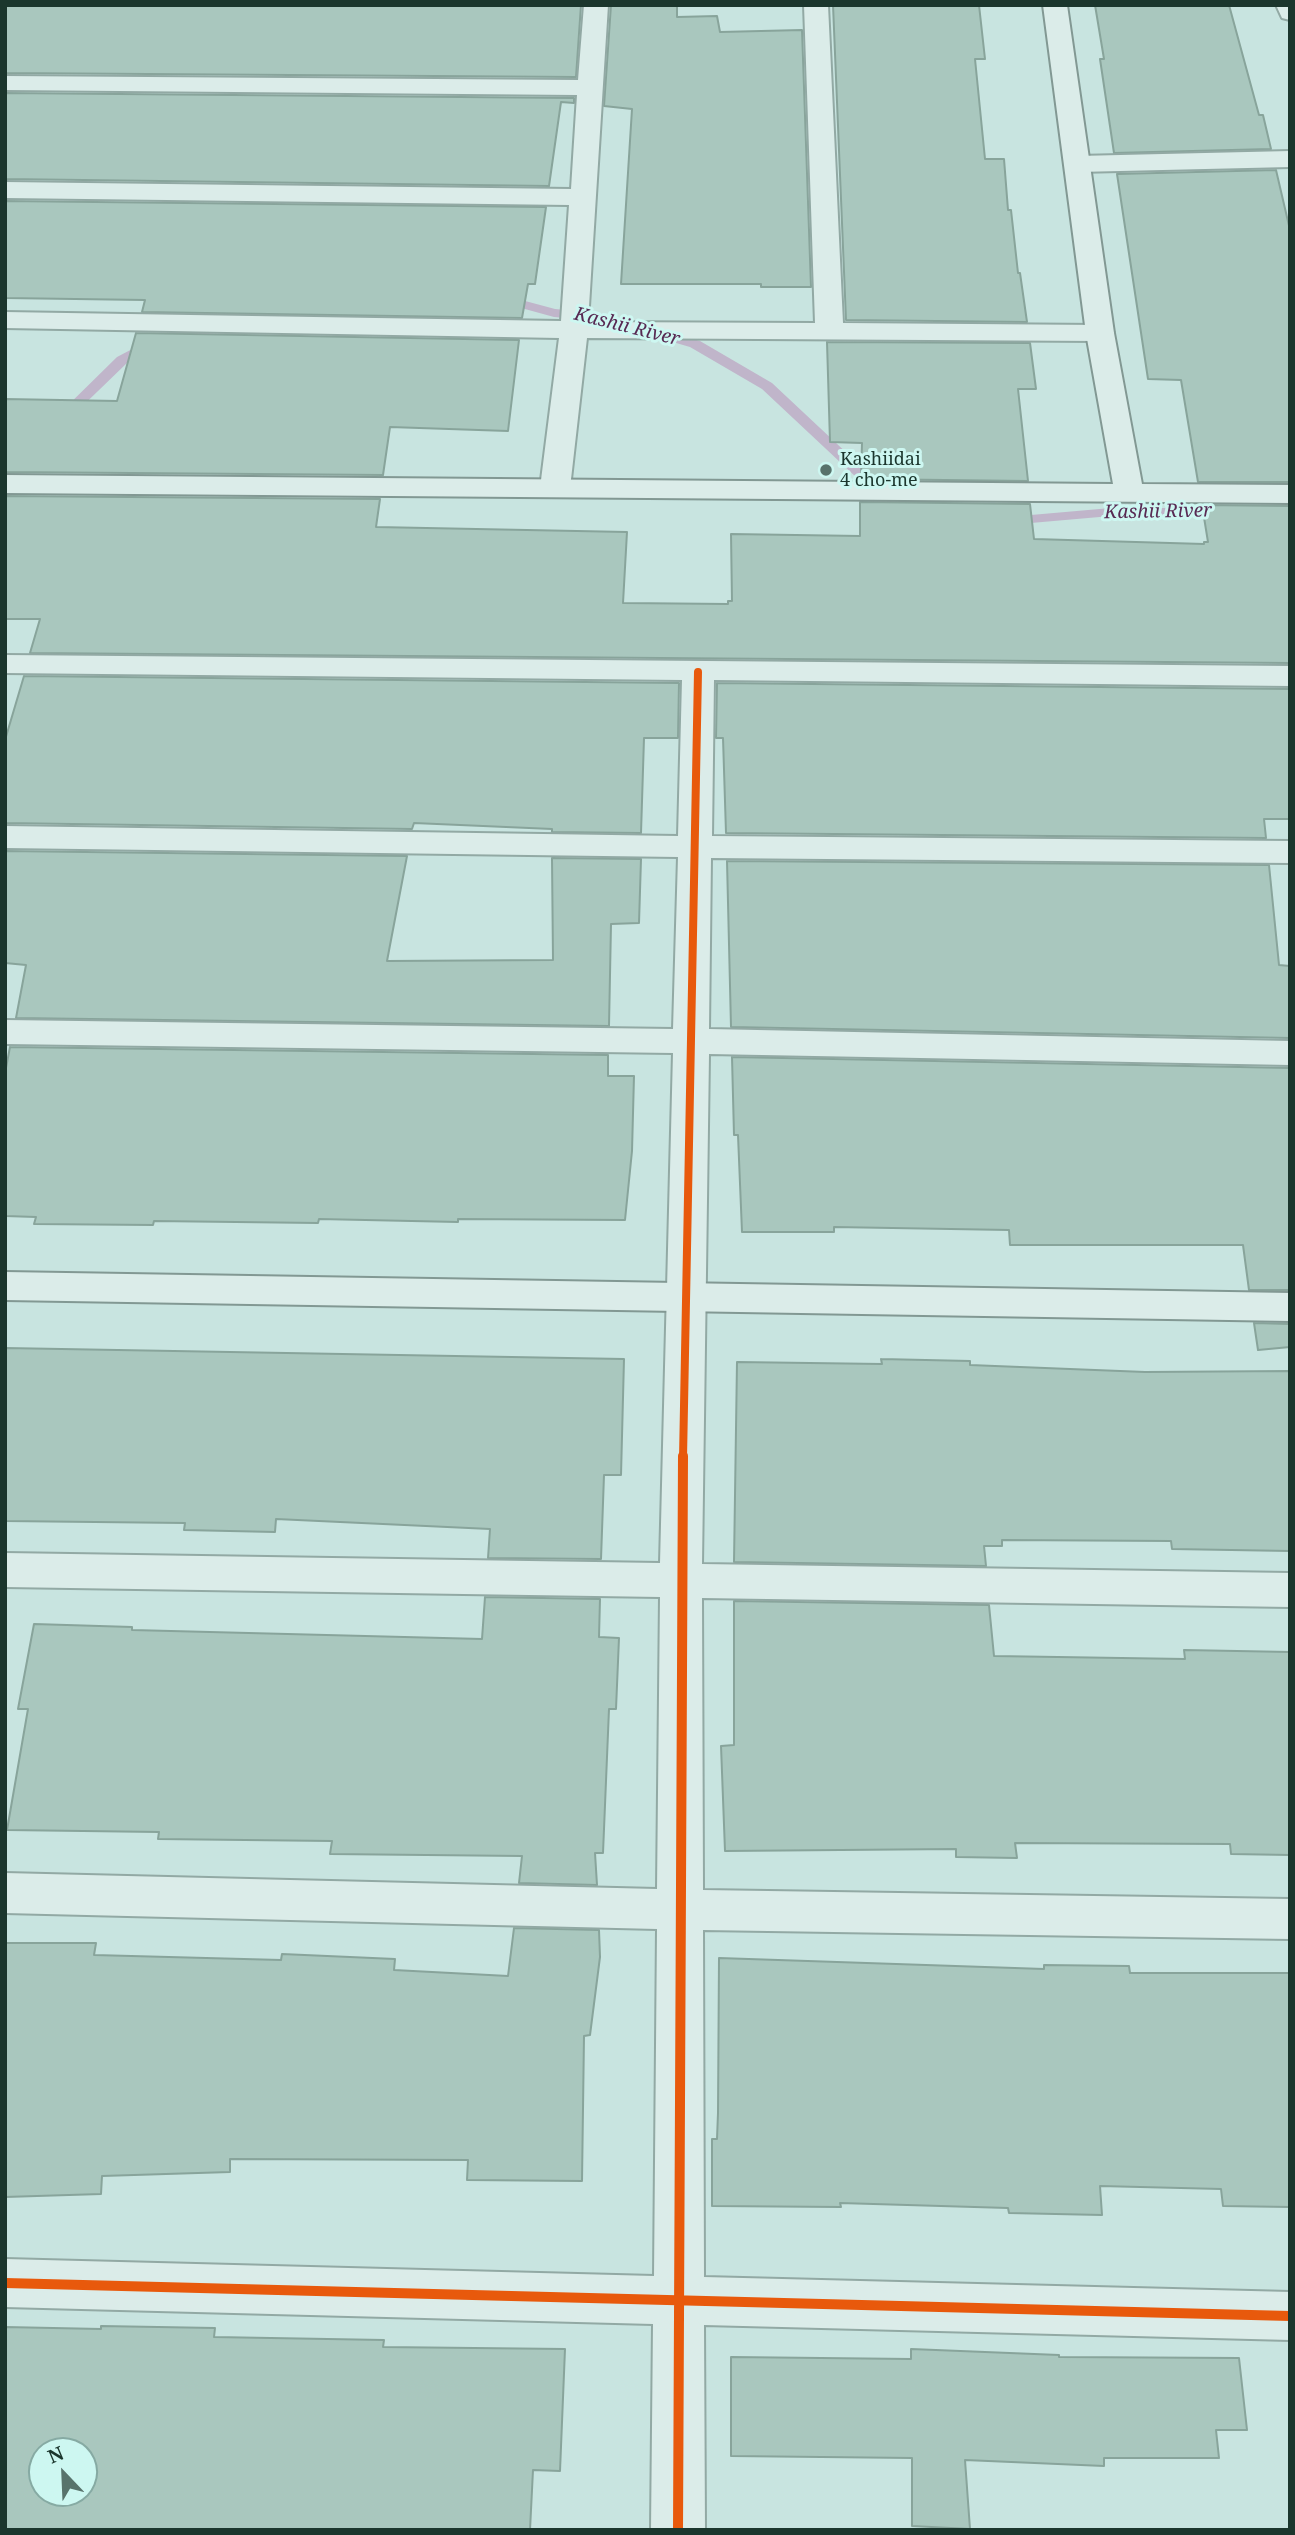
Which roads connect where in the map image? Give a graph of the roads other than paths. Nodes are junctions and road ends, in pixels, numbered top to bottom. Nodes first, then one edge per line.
1 (596, 5) edge
2 (816, 5) edge
3 (1055, 5) edge
4 (1288, 5) edge
5 (1290, 13) edge
6 (5, 83) edge
7 (590, 88) junction
8 (1290, 159) edge
9 (1078, 164) junction
10 (5, 190) edge
11 (582, 197) junction
12 (5, 320) edge
13 (574, 330) junction
14 (829, 330) junction
15 (1100, 333) junction
16 (5, 485) edge
17 (555, 488) junction
18 (1129, 492) junction
19 (1290, 494) edge
20 (5, 664) edge
21 (698, 672) junction
22 (1290, 676) edge
23 (5, 837) edge
24 (695, 848) junction
25 (1290, 852) edge
26 (5, 1032) edge
27 (691, 1041) junction
28 (1290, 1053) edge
29 (5, 1286) edge
30 (687, 1296) junction
31 (1290, 1307) edge
32 (5, 1570) edge
33 (681, 1580) junction
34 (1290, 1590) edge
35 (5, 1894) edge
36 (680, 1910) junction
37 (1290, 1919) edge
38 (5, 2283) edge
39 (679, 2298) junction
40 (1290, 2316) edge
41 (678, 2530) edge

1 - 7 street
2 - 14 street
3 - 9 street
4 - 5 street
6 - 7 street
7 - 11 street
8 - 9 street
9 - 15 street
10 - 11 street
11 - 13 street
12 - 13 street
13 - 14 street
13 - 17 street
14 - 15 street
15 - 18 street
16 - 17 street
17 - 18 street
18 - 19 street
20 - 21 street
21 - 22 street
21 - 24 street
23 - 24 street
24 - 25 street
24 - 27 street
26 - 27 street
27 - 28 street
27 - 30 street
29 - 30 street
30 - 31 street
30 - 33 street
32 - 33 street
33 - 34 street
33 - 36 street
35 - 36 street
36 - 37 street
36 - 39 street
38 - 39 street
39 - 40 street
39 - 41 street

